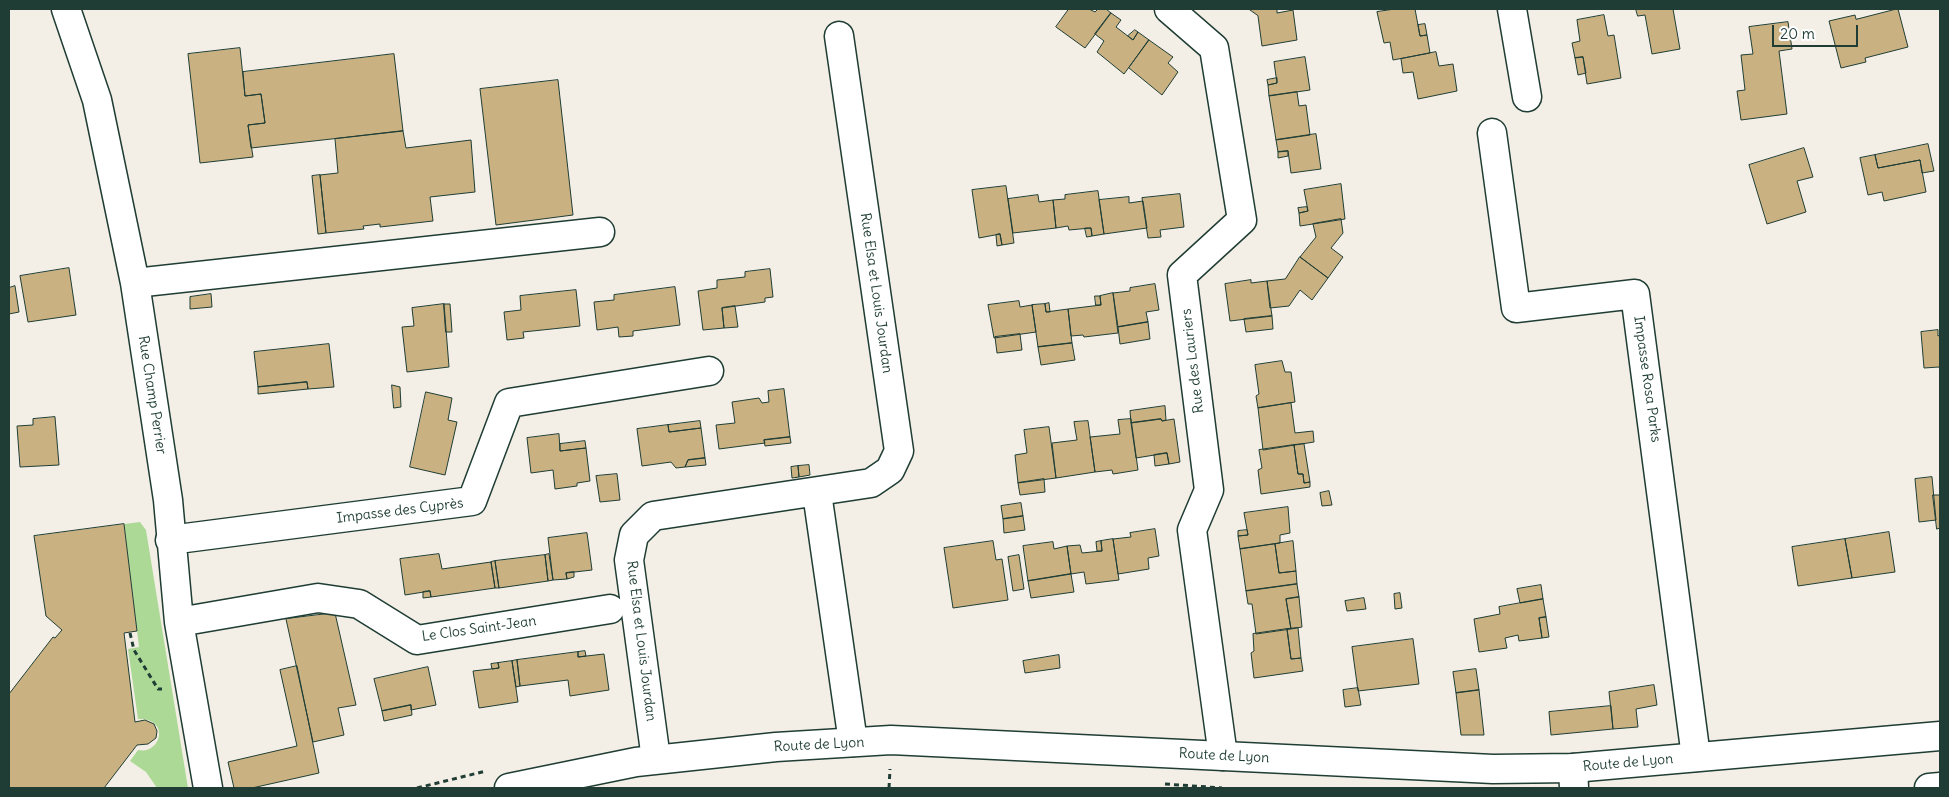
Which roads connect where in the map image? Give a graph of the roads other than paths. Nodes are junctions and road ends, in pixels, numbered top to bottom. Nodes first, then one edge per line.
1 (66, 9) edge
2 (1169, 9) edge
3 (1512, 9) edge
4 (839, 36) dead end
5 (1527, 97) dead end
6 (1492, 133) dead end
7 (600, 232) dead end
8 (135, 283) junction
9 (709, 371) dead end
10 (817, 492) junction
11 (170, 540) junction
12 (610, 609) dead end
13 (179, 622) junction
14 (1940, 736) edge
15 (853, 742) junction
16 (1223, 756) junction
17 (1696, 757) junction
18 (656, 760) junction
19 (1574, 778) edge
20 (1940, 787) edge
21 (208, 788) edge
22 (509, 788) edge
23 (1929, 788) edge

1 - 8 street, Rue Champ Perrier
2 - 16 street, Rue des Lauriers
3 - 5 street
4 - 10 street, Rue Elsa et Louis Jourdan
6 - 17 street, Impasse Rosa Parks
7 - 8 street
8 - 11 street, Rue Champ Perrier
9 - 11 street, Impasse des Cyprès
10 - 15 street
10 - 18 street, Rue Elsa et Louis Jourdan
11 - 13 street, Rue Champ Perrier
12 - 13 street, Le Clos Saint-Jean
13 - 21 street, Rue Champ Perrier
14 - 17 street, Route de Lyon
15 - 16 street, Route de Lyon
15 - 18 street, Route de Lyon
16 - 19 street, Route de Lyon
17 - 19 street, Route de Lyon
18 - 22 street, Route de Lyon
20 - 23 street

